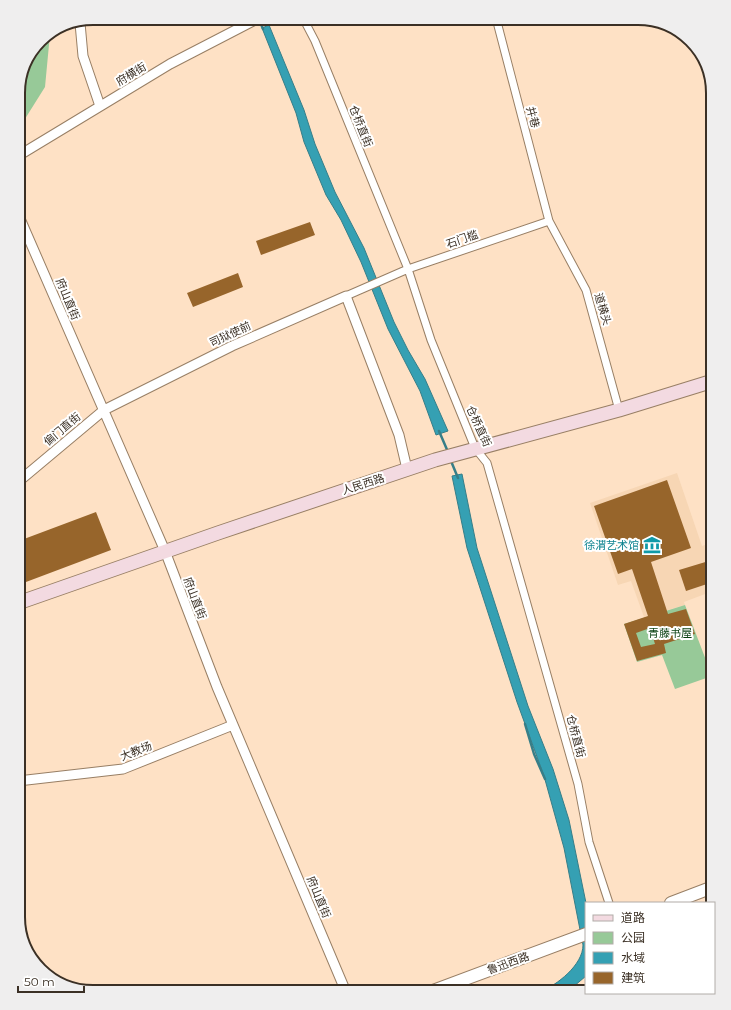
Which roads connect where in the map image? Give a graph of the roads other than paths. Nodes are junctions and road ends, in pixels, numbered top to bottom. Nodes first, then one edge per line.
1 (246, 25) edge
2 (307, 25) edge
3 (498, 25) edge
4 (80, 26) edge
5 (100, 106) junction
6 (25, 152) edge
7 (549, 221) junction
8 (25, 230) edge
9 (408, 269) junction
10 (369, 286) joint
11 (346, 296) junction
12 (706, 383) edge
13 (104, 410) junction
14 (619, 410) junction
15 (475, 448) junction
16 (407, 469) junction
17 (25, 476) edge
18 (165, 551) junction
19 (25, 601) edge
20 (232, 724) junction
21 (25, 780) edge
22 (706, 890) edge
23 (609, 902) edge
24 (674, 902) edge
25 (581, 936) edge
26 (343, 985) edge
27 (449, 985) edge

1 - 5 street, 府横街
2 - 9 street, 仓桥直街
3 - 7 street, 井巷
4 - 5 street
5 - 6 street, 府横街
7 - 9 street, 石门槛
7 - 14 street, 道横头
8 - 13 street, 府山直街
9 - 10 street, 石门槛
9 - 15 street, 仓桥直街
10 - 11 street, 司狱使前
11 - 13 street, 司狱使前
11 - 16 street
12 - 14 main road, 人民西路
13 - 17 street, 偏门直街
13 - 18 street, 府山直街
14 - 15 main road, 人民西路
15 - 16 main road, 人民西路
15 - 23 street, 仓桥直街
16 - 18 main road, 人民西路
18 - 19 main road, 人民西路
18 - 20 street, 府山直街
20 - 21 street, 大教场
20 - 26 street, 府山直街
22 - 24 street
25 - 27 street, 鲁迅西路

